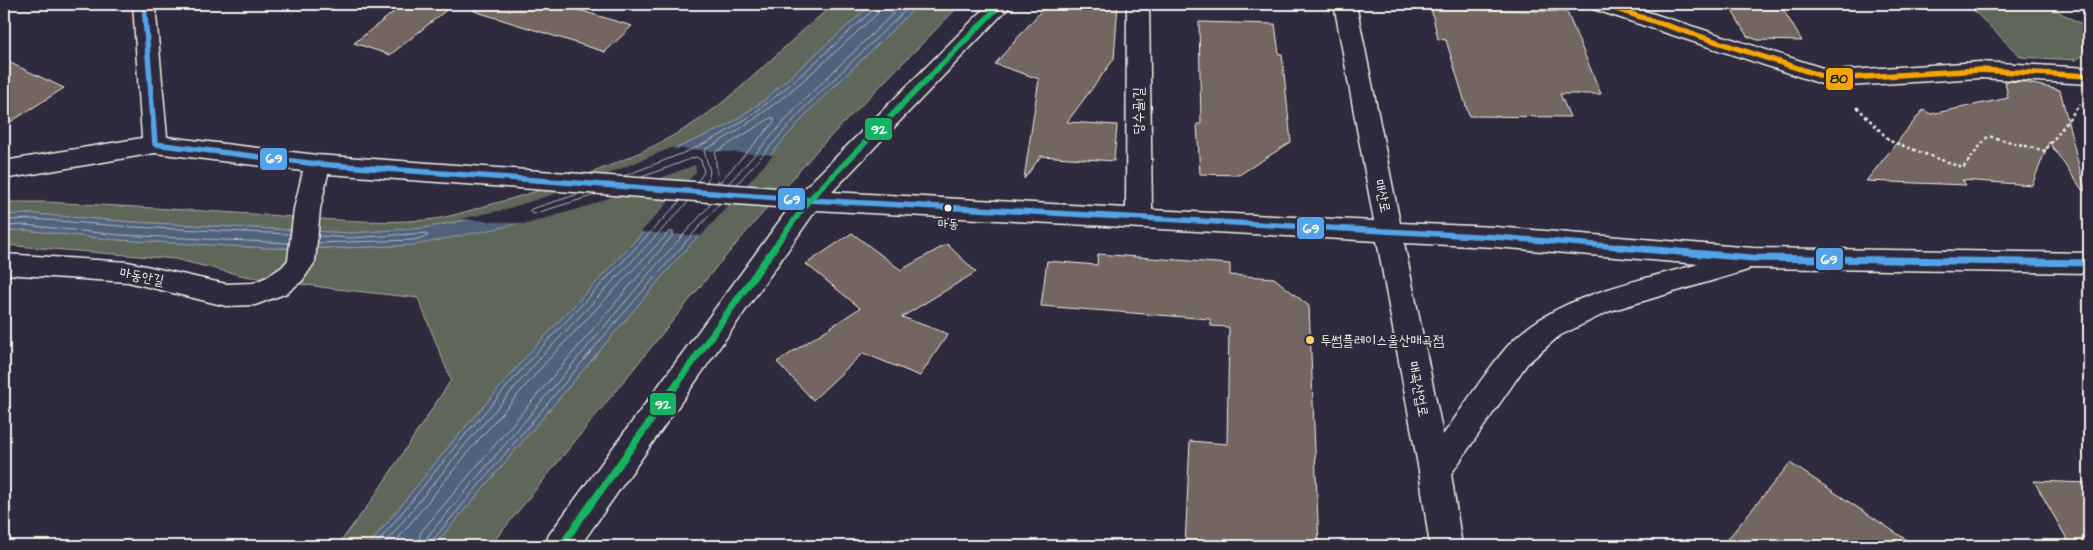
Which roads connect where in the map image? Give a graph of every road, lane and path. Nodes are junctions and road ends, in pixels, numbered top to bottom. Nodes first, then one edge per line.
1 (144, 4) edge
2 (1001, 4) edge
3 (1138, 4) edge
4 (1345, 4) edge
5 (1601, 4) edge
6 (2089, 76) edge
7 (1831, 79) junction
8 (2084, 99) dead end
9 (155, 144) junction
10 (318, 164) junction
11 (4, 170) edge
12 (809, 200) junction
13 (1139, 218) junction
14 (1390, 232) junction
15 (1753, 258) junction
16 (2089, 263) edge
17 (4, 264) edge
18 (1435, 471) junction
19 (561, 546) edge
20 (1446, 546) edge

1 - 9 street
2 - 12 street
3 - 13 street, 당수골1길
4 - 14 street, 매산로
5 - 7 street
6 - 7 street
7 - 8 path
9 - 10 street
9 - 11 street
10 - 12 street
10 - 17 street, 마동안길
12 - 13 street
12 - 19 street
13 - 14 street
14 - 15 street, 매산로
14 - 18 street, 매곡산업로
15 - 16 street, 매산로
15 - 18 street
18 - 20 street, 매곡산업로

